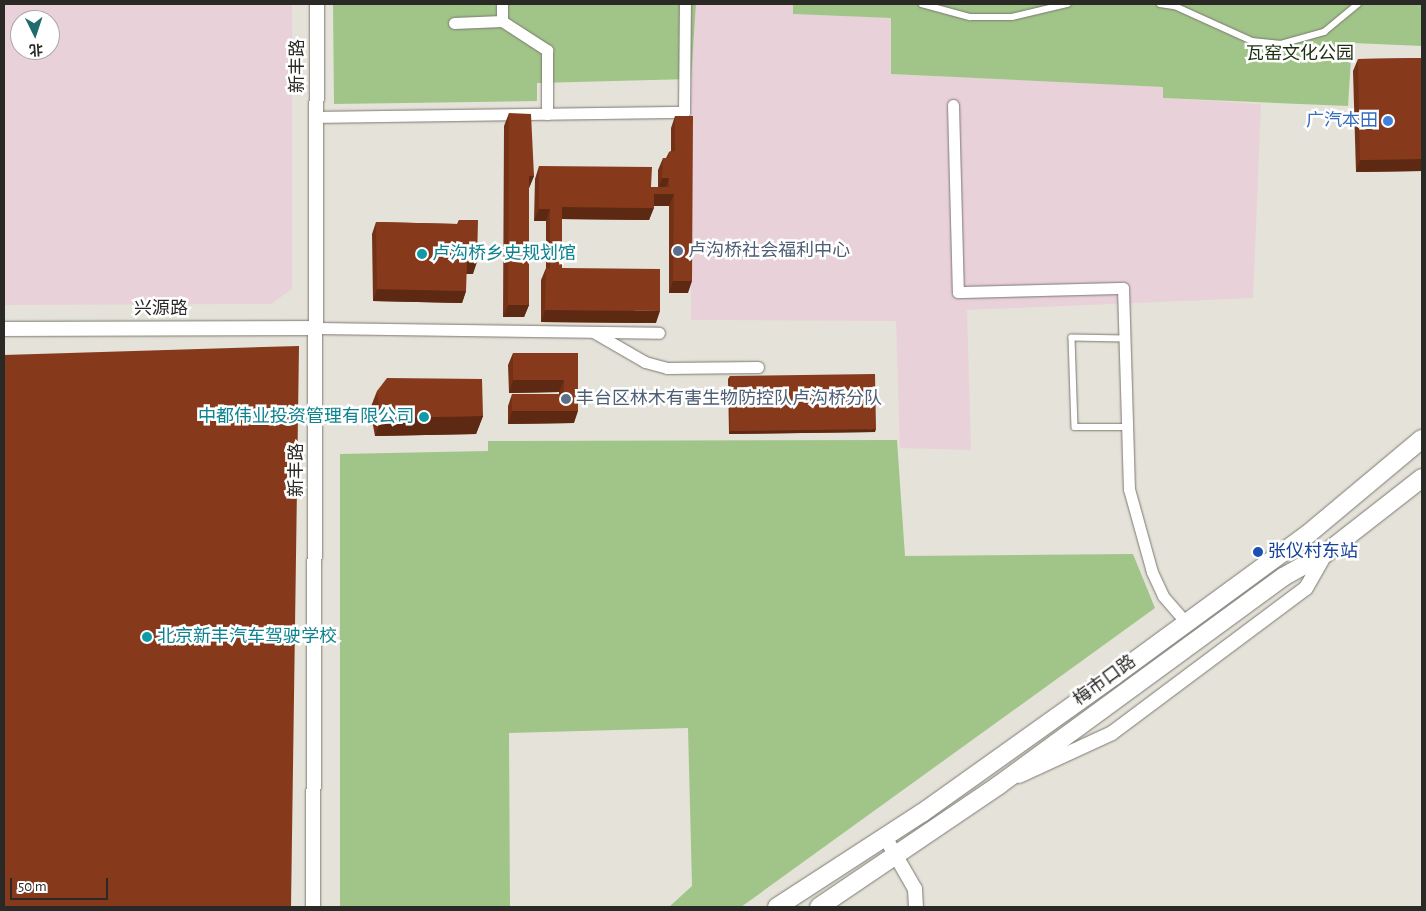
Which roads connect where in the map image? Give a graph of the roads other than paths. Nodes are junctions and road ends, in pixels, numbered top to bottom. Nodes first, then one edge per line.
1 (316, 4) edge
2 (502, 4) edge
3 (685, 4) edge
4 (922, 4) edge
5 (1067, 4) edge
6 (1160, 4) edge
7 (1358, 4) edge
8 (1052, 6) edge
9 (502, 21) junction
10 (454, 23) dead end
11 (953, 104) dead end
12 (547, 114) junction
13 (316, 117) junction
14 (317, 328) junction
15 (4, 329) edge
16 (593, 332) junction
17 (659, 333) dead end
18 (1124, 339) junction
19 (758, 367) dead end
20 (1126, 428) junction
21 (1422, 439) edge
22 (1422, 478) edge
23 (1326, 553) junction
24 (1185, 621) junction
25 (999, 785) junction
26 (884, 837) junction
27 (896, 856) junction
28 (313, 907) edge
29 (777, 907) edge
30 (819, 907) edge
31 (916, 907) edge

1 - 13 street, 新丰路
2 - 9 street
3 - 12 street
4 - 8 lane
5 - 8 lane
6 - 7 lane
9 - 10 street
9 - 12 street
11 - 18 street
12 - 13 street
13 - 14 street, 新丰路
14 - 15 street, 兴源路
14 - 16 street
14 - 28 street, 新丰路
16 - 17 street
16 - 19 street
18 - 20 street
18 - 20 lane
20 - 24 street
21 - 24 main road, 梅市口路
22 - 23 main road, 梅市口路
23 - 25 main road, 梅市口路
23 - 25 street
24 - 26 main road, 梅市口路
25 - 27 main road, 梅市口路
26 - 27 street
26 - 29 main road, 梅市口路
27 - 30 main road, 梅市口路
27 - 31 street

